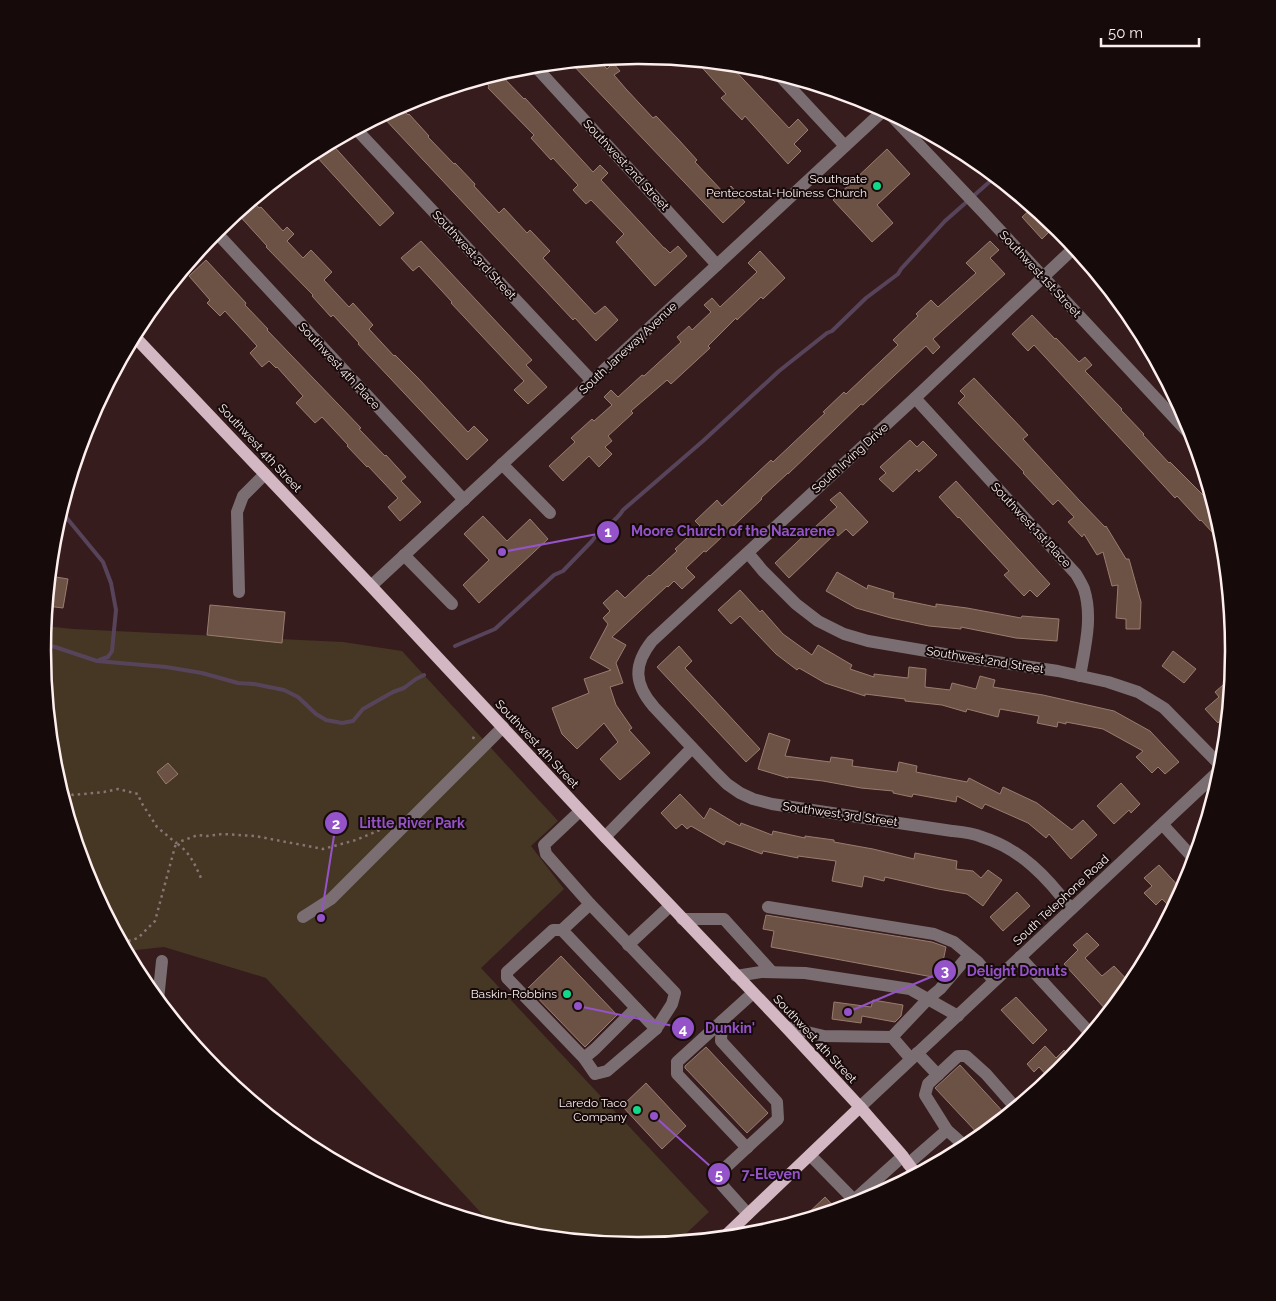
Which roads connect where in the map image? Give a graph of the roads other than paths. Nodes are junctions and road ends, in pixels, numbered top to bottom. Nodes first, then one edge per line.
1 (541, 72) edge
2 (787, 83) edge
3 (880, 116) edge
4 (899, 125) edge
5 (360, 134) edge
6 (845, 146) junction
7 (221, 238) edge
8 (1069, 253) edge
9 (718, 265) junction
10 (1042, 277) junction
11 (140, 342) edge
12 (592, 381) junction
13 (915, 398) junction
14 (1178, 422) edge
15 (502, 464) junction
16 (265, 474) junction
17 (464, 500) junction
18 (550, 513) dead end
19 (748, 553) junction
20 (404, 555) junction
21 (371, 586) junction
22 (239, 592) dead end
23 (452, 604) dead end
24 (638, 674) joint
25 (1080, 676) junction
26 (503, 727) junction
27 (692, 748) junction
28 (1214, 760) edge
29 (1210, 780) edge
30 (580, 810) junction
31 (1163, 825) junction
32 (604, 837) junction
33 (1189, 853) edge
34 (590, 904) junction
35 (670, 906) junction
36 (768, 907) dead end
37 (1071, 910) junction
38 (302, 918) dead end
39 (682, 919) junction
40 (562, 930) junction
41 (628, 945) junction
42 (969, 955) junction
43 (1020, 957) junction
44 (162, 961) dead end
45 (772, 972) junction
46 (736, 976) junction
47 (994, 981) junction
48 (159, 989) edge
49 (753, 993) junction
50 (928, 999) junction
51 (636, 1008) junction
52 (958, 1016) junction
53 (722, 1021) junction
54 (786, 1027) junction
55 (656, 1029) junction
56 (1086, 1029) edge
57 (892, 1037) junction
58 (914, 1056) junction
59 (584, 1058) junction
60 (938, 1075) junction
61 (1012, 1102) edge
62 (860, 1107) junction
63 (947, 1130) junction
64 (959, 1141) edge
65 (747, 1148) junction
66 (810, 1155) junction
67 (909, 1165) edge
68 (870, 1190) edge
69 (851, 1197) edge
70 (748, 1214) junction
71 (733, 1229) edge

1 - 9 street, Southwest 2nd Street
2 - 6 street
3 - 6 street, South Janeway Avenue
4 - 10 street, Southwest 1st Street
5 - 12 street, Southwest 3rd Street
6 - 9 street, South Janeway Avenue
7 - 17 street, Southwest 4th Place
8 - 10 street, South Irving Drive
9 - 12 street, South Janeway Avenue
10 - 13 street, South Irving Drive
10 - 14 street, Southwest 1st Street
11 - 16 main road, Southwest 4th Street
12 - 15 street, South Janeway Avenue
13 - 19 street, South Irving Drive
13 - 25 street, Southwest 1st Place
15 - 17 street, South Janeway Avenue
15 - 18 street
16 - 21 main road, Southwest 4th Street
16 - 22 street
17 - 20 street, South Janeway Avenue
19 - 24 street, South Irving Drive
19 - 25 street, Southwest 2nd Street
20 - 21 street, South Janeway Avenue
20 - 23 street
21 - 26 main road, Southwest 4th Street
24 - 27 street, Southwest 3rd Street
25 - 28 street, Southwest 2nd Street
26 - 30 main road, Southwest 4th Street
26 - 38 street
27 - 32 street
27 - 37 street, Southwest 3rd Street
29 - 31 street, South Telephone Road
30 - 32 main road, Southwest 4th Street
30 - 34 street
31 - 33 street
31 - 37 street, South Telephone Road
32 - 35 main road, Southwest 4th Street
34 - 40 street
34 - 41 street
35 - 39 main road, Southwest 4th Street
35 - 41 street
36 - 42 street
37 - 43 street, South Telephone Road
39 - 45 street
39 - 46 main road, Southwest 4th Street
40 - 51 street
40 - 59 street
41 - 55 street
42 - 47 street
42 - 50 street
43 - 47 street, South Telephone Road
43 - 56 street
44 - 48 street
45 - 46 street
45 - 50 street
46 - 49 main road, Southwest 4th Street
47 - 52 street, South Telephone Road
49 - 53 street
49 - 54 main road, Southwest 4th Street
50 - 52 street
50 - 57 street
51 - 55 street
51 - 59 street
52 - 58 street, South Telephone Road
53 - 65 street
53 - 65 street
54 - 57 street
54 - 62 main road, Southwest 4th Street
55 - 59 street
57 - 58 street
58 - 60 street
58 - 62 street, South Telephone Road
60 - 61 street
60 - 63 street
62 - 66 main road, South Telephone Road
62 - 67 main road, Southwest 4th Street
63 - 64 street
63 - 67 street
65 - 70 street
66 - 69 street
66 - 70 main road, South Telephone Road
67 - 68 street
70 - 71 main road, South Telephone Road

